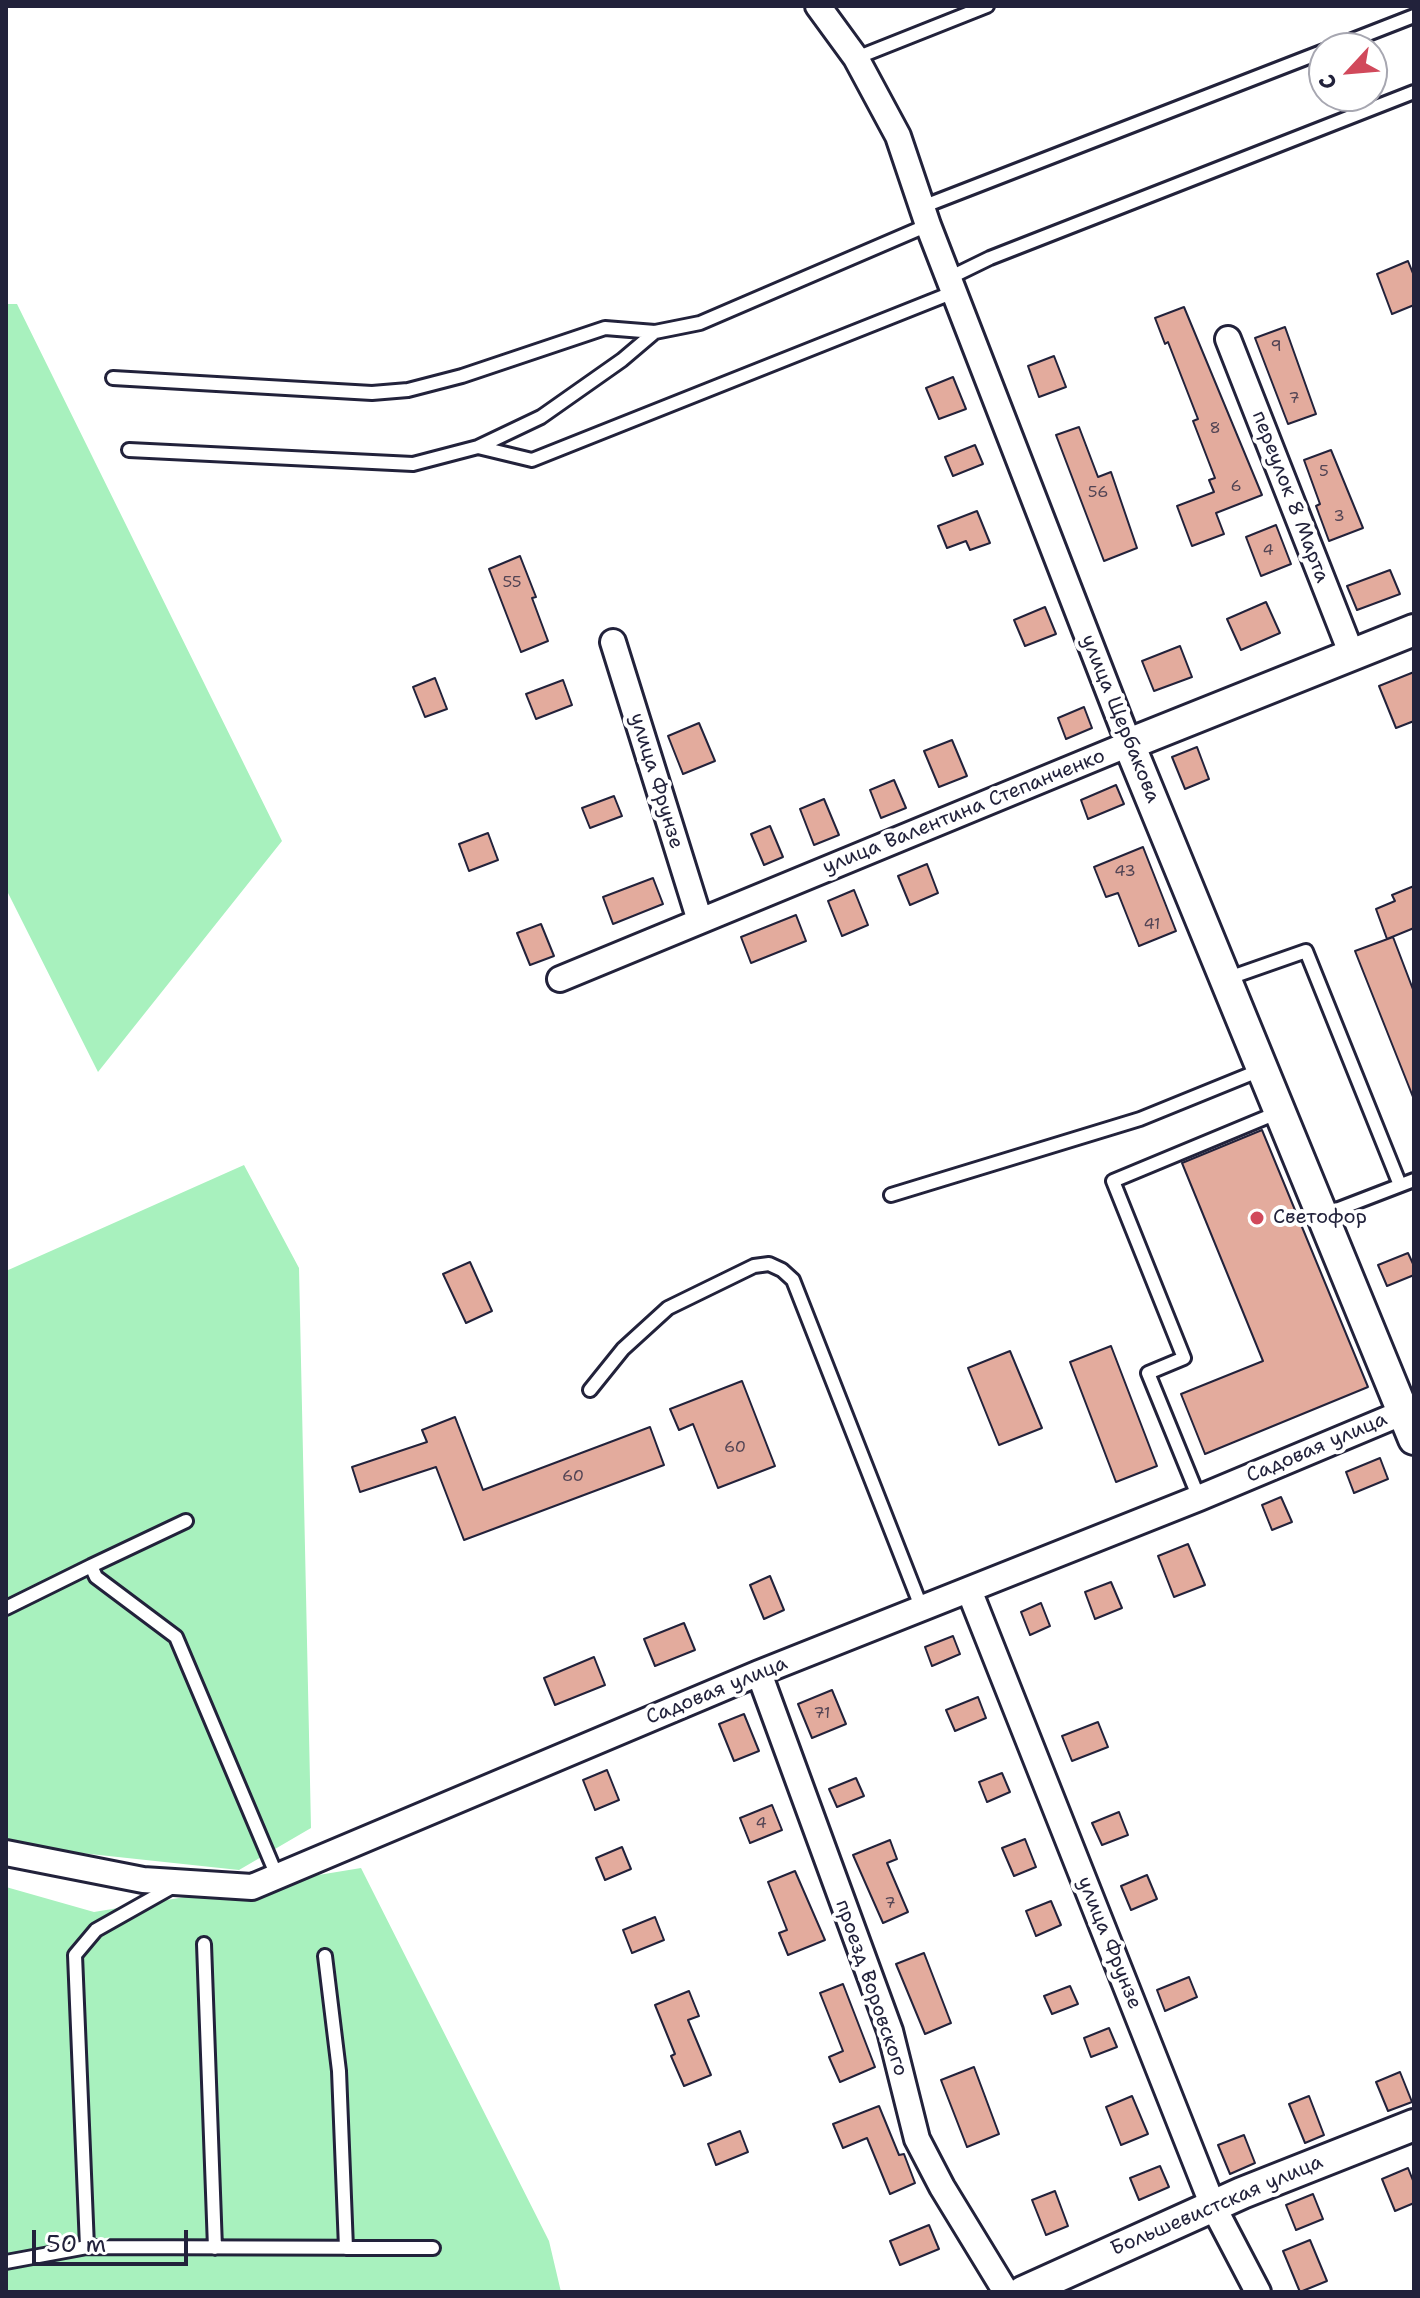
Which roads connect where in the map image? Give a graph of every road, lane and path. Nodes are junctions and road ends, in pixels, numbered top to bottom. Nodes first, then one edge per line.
1 (818, 6) edge
2 (987, 6) edge
3 (1414, 16) edge
4 (1373, 32) edge
5 (856, 58) junction
6 (1308, 58) edge
7 (1414, 92) edge
8 (925, 216) junction
9 (952, 285) junction
10 (655, 332) junction
11 (1228, 339) dead end
12 (113, 378) dead end
13 (478, 447) junction
14 (129, 450) dead end
15 (1414, 630) edge
16 (613, 642) dead end
17 (1352, 655) junction
18 (1129, 744) junction
19 (700, 921) junction
20 (560, 979) dead end
21 (1226, 979) junction
22 (1263, 1069) junction
23 (1280, 1111) junction
24 (1414, 1180) edge
25 (1400, 1185) junction
26 (891, 1195) dead end
27 (1323, 1215) junction
28 (590, 1390) dead end
29 (1411, 1419) edge
30 (1199, 1498) junction
31 (186, 1521) dead end
32 (91, 1566) junction
33 (969, 1590) junction
34 (6, 1608) edge
35 (922, 1609) junction
36 (759, 1673) junction
37 (6, 1853) edge
38 (277, 1876) junction
39 (180, 1882) junction
40 (204, 1944) dead end
41 (325, 1956) dead end
42 (1414, 2125) edge
43 (1213, 2206) junction
44 (87, 2247) junction
45 (215, 2248) junction
46 (346, 2248) junction
47 (433, 2248) dead end
48 (6, 2262) edge
49 (1006, 2292) edge
50 (1023, 2292) edge
51 (1258, 2292) edge

1 - 5 street, улица Щербакова
2 - 5 lane
3 - 4 lane
5 - 8 street, улица Щербакова
6 - 8 lane
7 - 9 lane
8 - 9 street, улица Щербакова
8 - 10 lane
9 - 13 lane
9 - 18 street, улица Щербакова
10 - 12 lane
10 - 13 lane
11 - 17 street, переулок 8 Марта
13 - 14 lane
15 - 17 street, улица Валентина Степанченко
16 - 19 street, улица Фрунзе
17 - 18 street, улица Валентина Степанченко
18 - 19 street, улица Валентина Степанченко
18 - 21 street, улица Щербакова
19 - 20 street, улица Валентина Степанченко
21 - 22 street, улица Щербакова
21 - 25 lane
22 - 23 street, улица Щербакова
22 - 26 lane
23 - 27 street, улица Щербакова
23 - 30 lane
24 - 25 lane
25 - 27 lane
27 - 29 street, улица Щербакова
28 - 35 lane
29 - 30 street, Садовая улица
30 - 33 street, Садовая улица
31 - 32 lane
32 - 34 lane
32 - 38 lane
33 - 35 street, Садовая улица
33 - 43 street, улица Фрунзе
35 - 36 street, Садовая улица
36 - 38 street, Садовая улица
36 - 49 street, проезд Воровского
37 - 39 street, Садовая улица
38 - 39 street, Садовая улица
39 - 44 lane
40 - 45 lane
41 - 46 lane
42 - 43 street, Большевистская улица
43 - 50 street, Большевистская улица
43 - 51 street, улица Фрунзе
44 - 45 lane
44 - 48 lane
45 - 46 lane
46 - 47 lane

